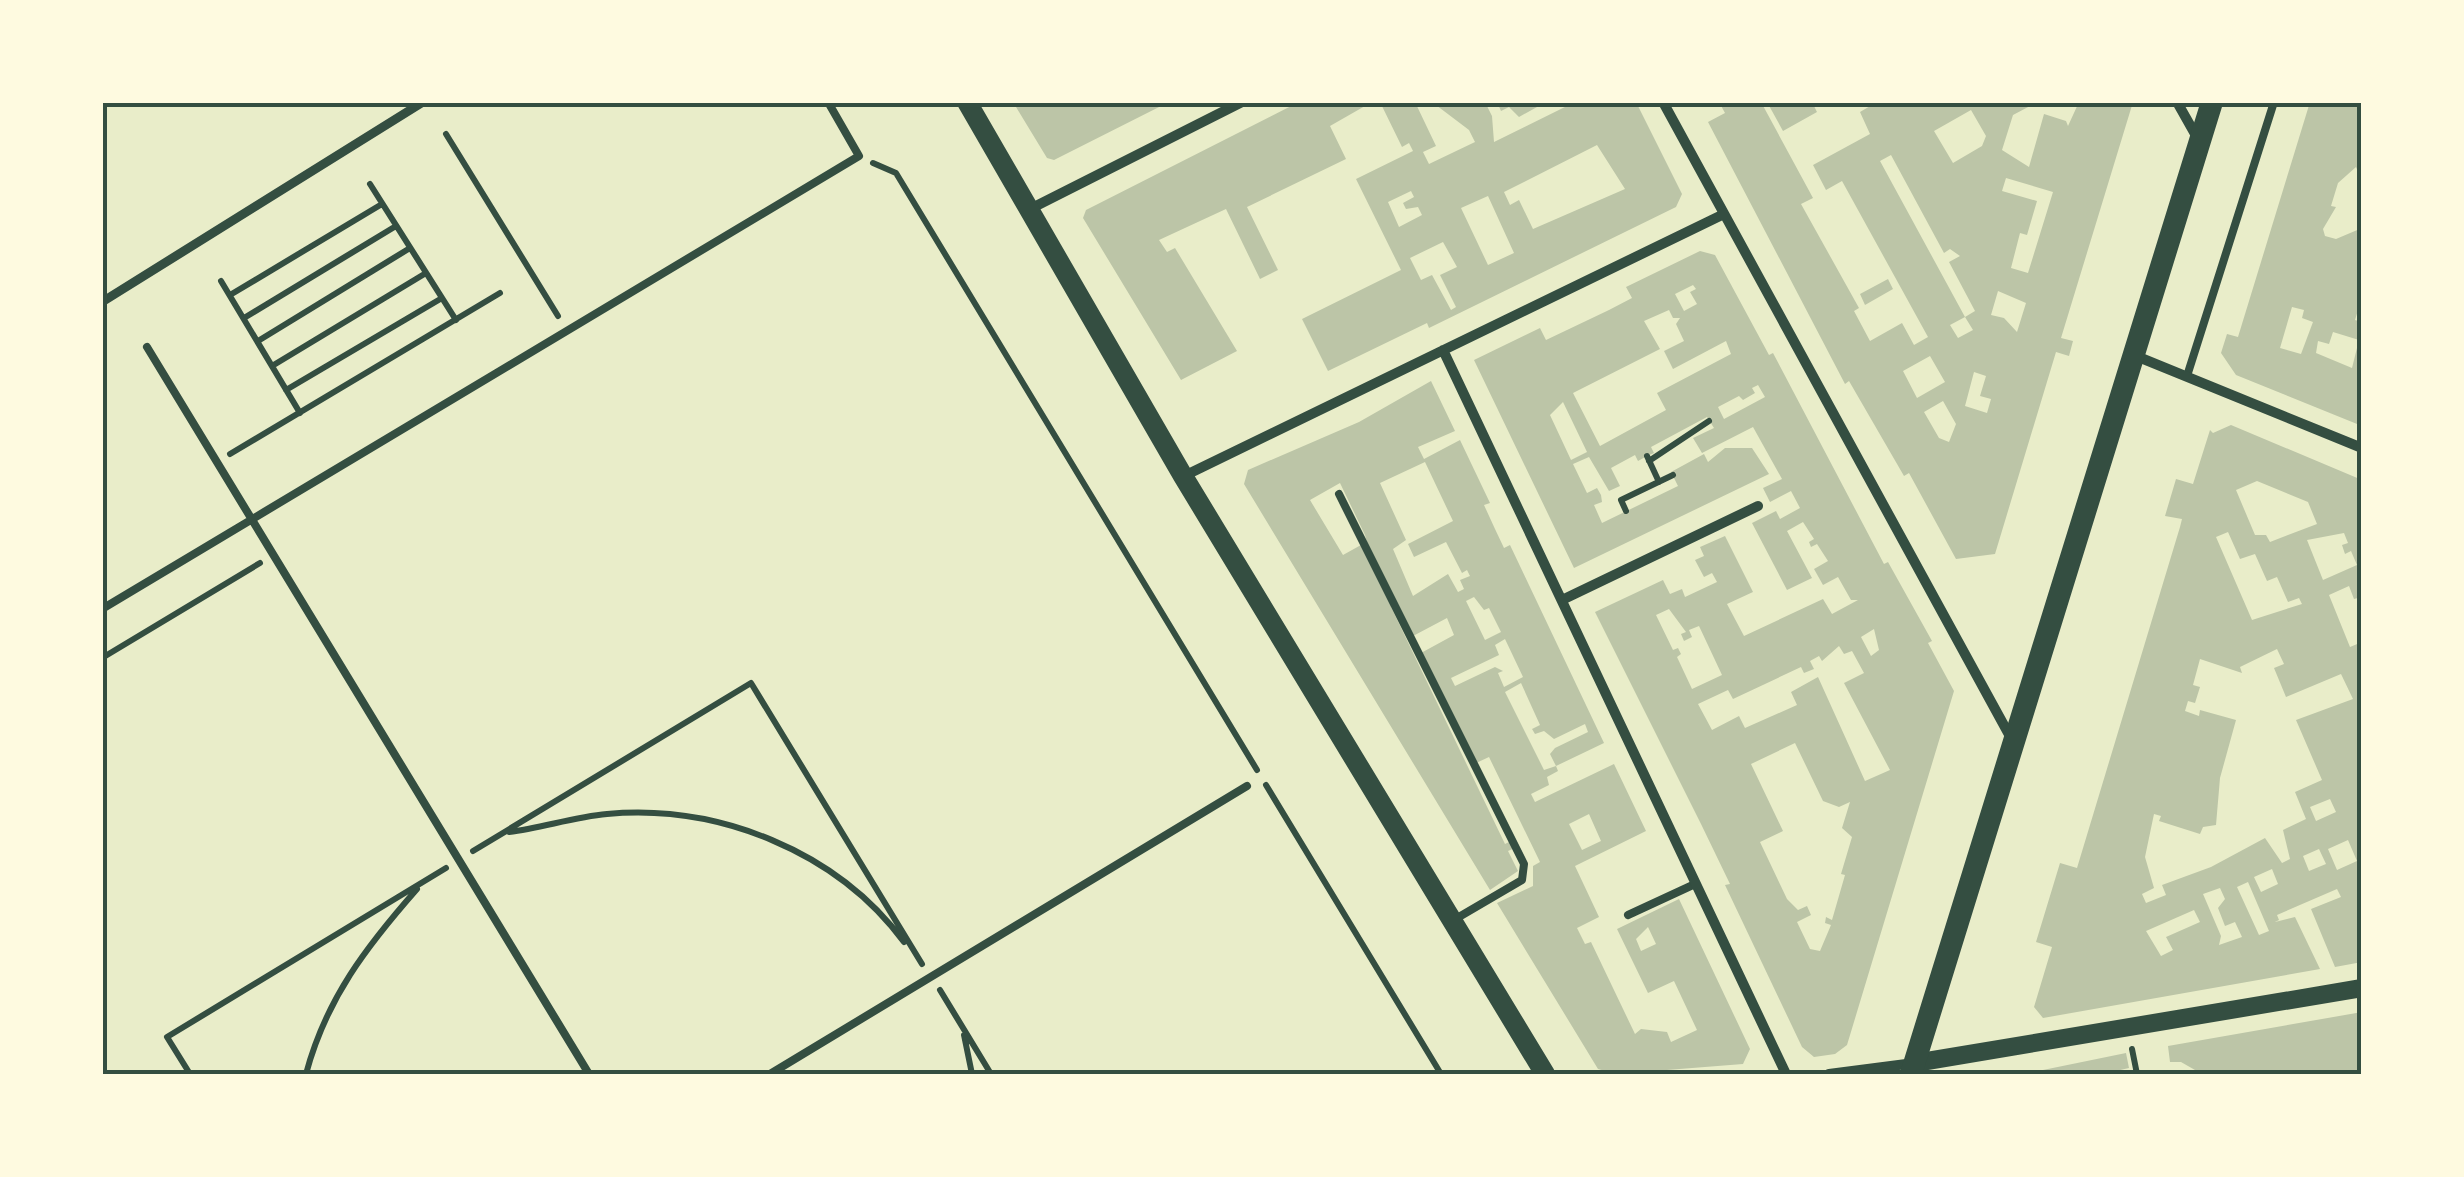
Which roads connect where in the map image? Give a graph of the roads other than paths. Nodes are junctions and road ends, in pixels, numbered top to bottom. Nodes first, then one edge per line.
1 (423, 102) edge
2 (828, 102) edge
3 (966, 102) edge
4 (1242, 102) edge
5 (1663, 102) edge
6 (2177, 102) edge
7 (2212, 102) edge
8 (2274, 102) edge
9 (2200, 143) junction
10 (1030, 209) junction
11 (1724, 214) junction
12 (102, 302) edge
13 (148, 347) dead end
14 (1443, 350) junction
15 (2136, 356) junction
16 (2188, 376) junction
17 (2362, 448) edge
18 (1183, 476) junction
19 (1339, 494) dead end
20 (1758, 506) dead end
21 (252, 520) junction
22 (1562, 600) junction
23 (102, 609) edge
24 (2013, 741) junction
25 (1247, 786) dead end
26 (1695, 884) junction
27 (1628, 916) dead end
28 (1452, 922) junction
29 (2362, 988) edge
30 (1913, 1069) edge
31 (590, 1074) edge
32 (770, 1074) edge
33 (1545, 1074) edge
34 (1786, 1074) edge
35 (1830, 1074) edge

1 - 12 street
2 - 21 lane
3 - 10 main road
4 - 10 street
5 - 11 street
6 - 9 street
7 - 9 main road
8 - 16 lane
9 - 15 main road
10 - 18 main road
11 - 14 street
11 - 24 street
13 - 21 lane
14 - 18 street
14 - 22 street
15 - 16 street
15 - 24 main road
16 - 17 street
18 - 28 main road
19 - 28 lane
20 - 22 street
21 - 23 lane
21 - 31 lane
22 - 26 street
24 - 30 main road
25 - 32 lane
26 - 27 lane
26 - 34 street
28 - 33 main road
29 - 30 street
30 - 35 street

